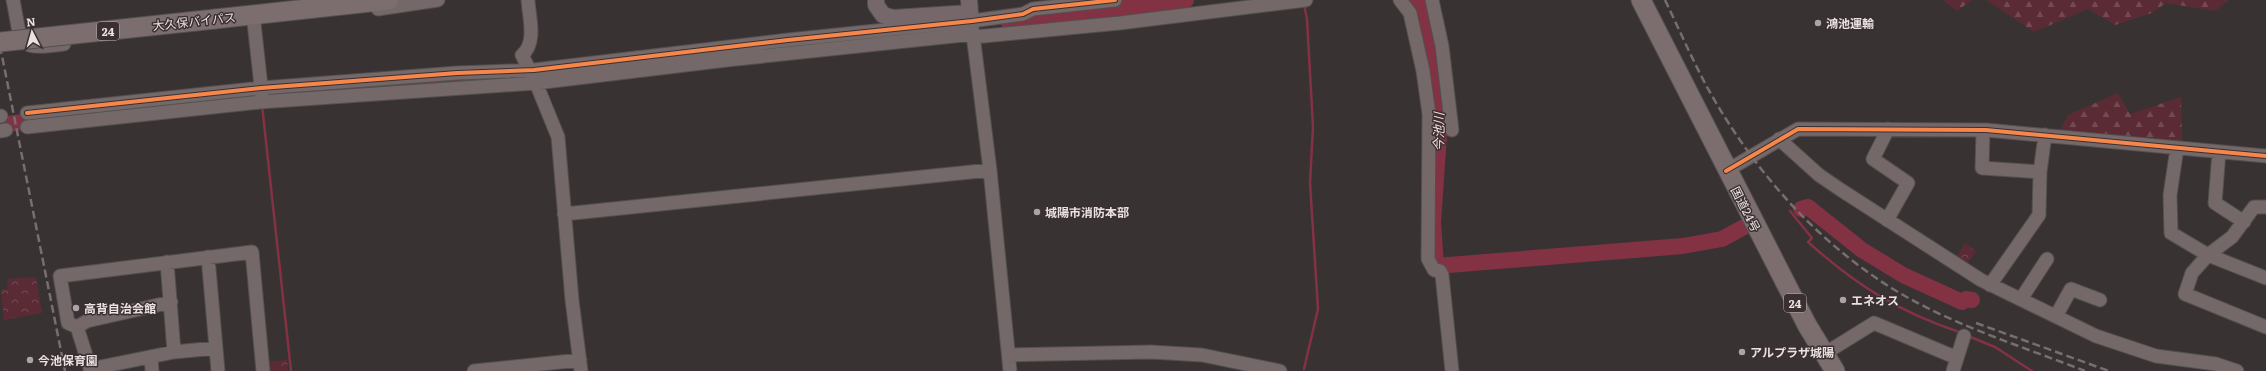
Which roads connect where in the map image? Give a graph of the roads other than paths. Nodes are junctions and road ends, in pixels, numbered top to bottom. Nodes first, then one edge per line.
1 (13, 0) edge
2 (389, 0) edge
3 (438, 0) edge
4 (528, 0) edge
5 (876, 0) edge
6 (1116, 0) edge
7 (1306, 0) edge
8 (1400, 0) edge
9 (1432, 0) edge
10 (1641, 0) edge
11 (254, 23) junction
12 (972, 23) edge
13 (0, 42) edge
14 (534, 78) junction
15 (262, 96) junction
16 (27, 113) dead end
17 (28, 127) dead end
18 (1888, 129) junction
19 (1452, 130) dead end
20 (1983, 130) junction
21 (2045, 135) junction
22 (1779, 139) junction
23 (2177, 148) junction
24 (2219, 152) junction
25 (2266, 156) edge
26 (990, 170) junction
27 (1726, 171) junction
28 (2040, 172) junction
29 (2266, 207) edge
30 (564, 214) junction
31 (1887, 220) junction
32 (2244, 222) junction
33 (2208, 255) junction
34 (208, 257) junction
35 (2047, 259) dead end
36 (168, 262) junction
37 (2266, 278) edge
38 (1990, 284) junction
39 (2021, 299) junction
40 (2100, 300) dead end
41 (171, 302) junction
42 (2056, 316) junction
43 (77, 327) junction
44 (2266, 327) edge
45 (1964, 336) dead end
46 (216, 348) junction
47 (174, 352) junction
48 (1824, 354) junction
49 (1009, 355) junction
50 (151, 356) junction
51 (1957, 358) junction
52 (581, 366) edge
53 (90, 370) edge
54 (152, 371) edge
55 (218, 371) edge
56 (263, 371) edge
57 (474, 371) edge
58 (1010, 371) edge
59 (1280, 371) edge
60 (1452, 371) edge
61 (1835, 371) edge
62 (1953, 371) edge
63 (2237, 371) edge

1 - 11 street
2 - 13 highway, 大久保バイパス / 24, bridge
3 - 11 street
4 - 14 street
5 - 12 main road
6 - 12 street
7 - 12 street
8 - 60 street
9 - 19 street
10 - 27 highway, 国道24号 / 24
11 - 15 street
12 - 14 street
12 - 26 street
14 - 15 street
14 - 30 street
15 - 16 street
15 - 17 street
18 - 20 street
18 - 22 street
18 - 31 street
20 - 21 street
20 - 28 street
21 - 23 street
21 - 28 street
22 - 27 street
22 - 31 street
23 - 24 street
23 - 33 street
24 - 25 street
24 - 32 street
26 - 30 street
26 - 49 street
27 - 48 highway, 国道24号 / 24
28 - 38 street
29 - 32 street
30 - 52 street
31 - 38 street
32 - 33 street
33 - 37 street
33 - 44 street
34 - 36 street
34 - 46 street
34 - 56 street
35 - 39 street
36 - 41 street
36 - 43 street
38 - 39 street
39 - 42 street
40 - 42 street
41 - 43 street
41 - 47 street
42 - 63 street
43 - 53 street
45 - 51 street
46 - 47 street
46 - 55 street
47 - 50 street
48 - 51 street
48 - 61 highway, 国道24号 / 24
49 - 58 street
49 - 59 street
50 - 53 street
50 - 54 street
51 - 62 street
52 - 57 street

